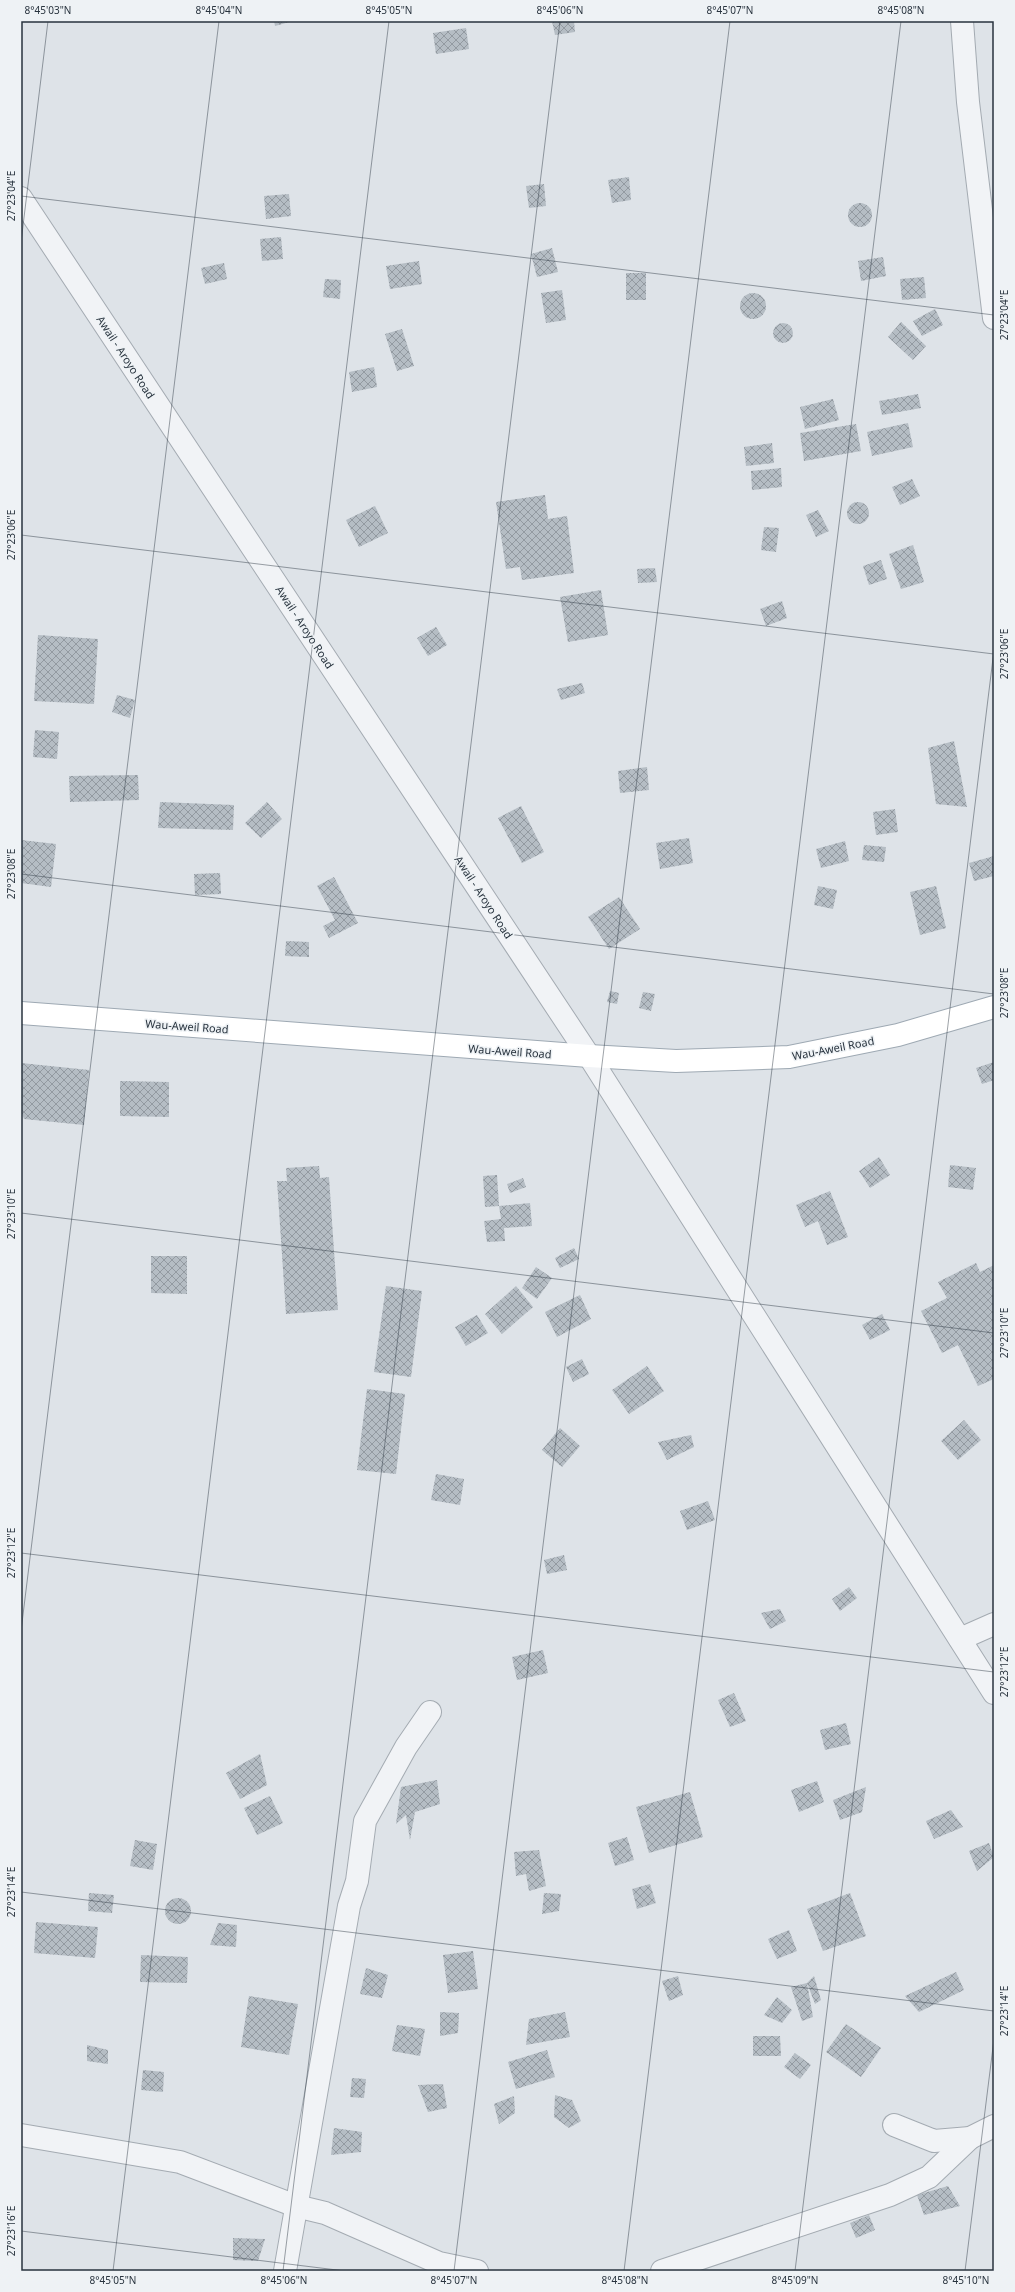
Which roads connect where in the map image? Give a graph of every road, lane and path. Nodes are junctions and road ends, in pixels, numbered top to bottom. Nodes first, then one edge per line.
1 (962, 21) edge
2 (21, 198) edge
3 (994, 318) edge
4 (994, 1007) edge
5 (21, 1013) edge
6 (589, 1056) junction
7 (994, 1624) edge
8 (960, 1639) junction
9 (994, 1693) edge
10 (430, 1712) dead end
11 (894, 2125) dead end
12 (994, 2126) edge
13 (21, 2135) edge
14 (970, 2138) junction
15 (296, 2206) junction
16 (285, 2271) edge
17 (477, 2271) edge
18 (662, 2271) edge

1 - 3 street
2 - 6 street, Awail - Aroyo Road
4 - 6 main road, Wau-Aweil Road
5 - 6 main road, Wau-Aweil Road
6 - 8 street, Awail - Aroyo Road
7 - 8 street
8 - 9 street, Awail - Aroyo Road
10 - 15 street
11 - 14 street
12 - 14 street
13 - 15 street
14 - 18 street
15 - 16 street
15 - 17 street

